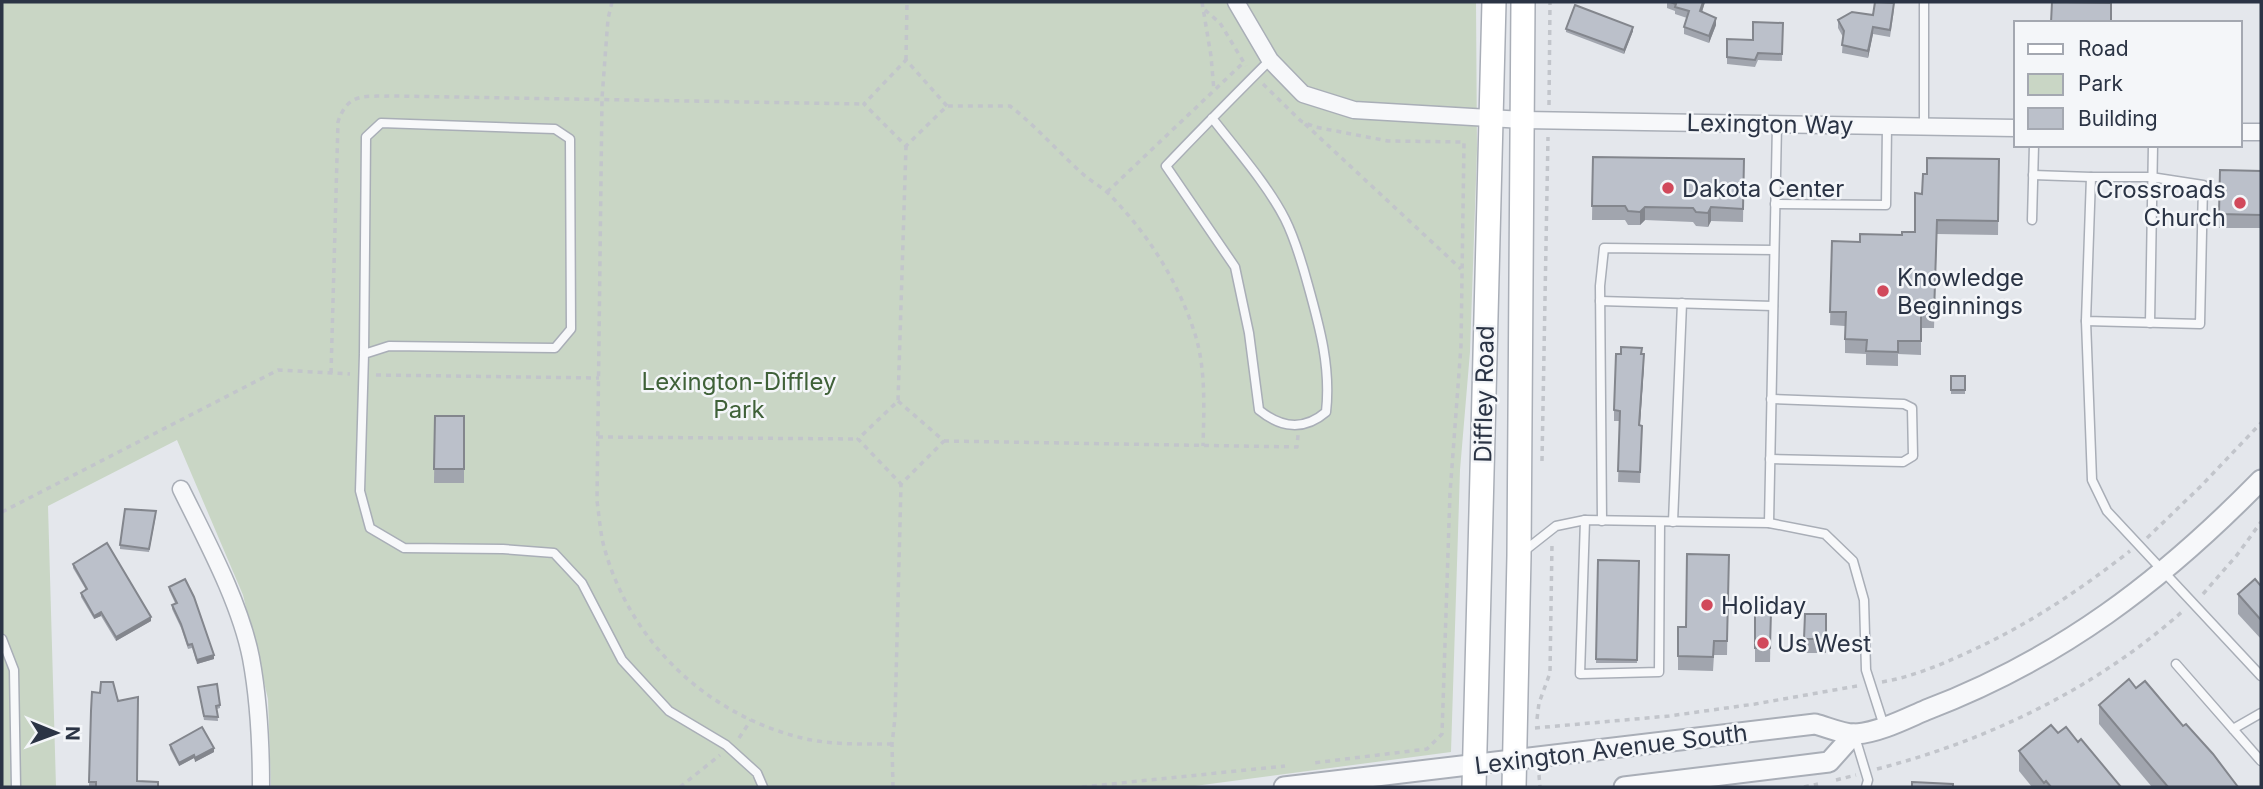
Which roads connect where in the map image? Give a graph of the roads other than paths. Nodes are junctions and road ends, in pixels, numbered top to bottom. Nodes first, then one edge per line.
1 (1236, 2) edge
2 (1494, 2) edge
3 (1524, 2) edge
4 (1924, 2) edge
5 (1270, 60) junction
6 (1212, 118) junction
7 (1491, 118) junction
8 (1523, 120) junction
9 (1777, 124) junction
10 (1887, 126) junction
11 (1924, 126) junction
12 (2014, 128) edge
13 (2242, 132) edge
14 (2261, 132) edge
15 (2034, 147) edge
16 (2153, 147) edge
17 (2034, 175) junction
18 (2091, 177) junction
19 (2151, 177) junction
20 (1775, 204) junction
21 (2032, 220) dead end
22 (1774, 250) junction
23 (1600, 301) junction
24 (1682, 303) junction
25 (1773, 306) junction
26 (2086, 321) junction
27 (2150, 323) junction
28 (364, 354) junction
29 (1771, 398) junction
30 (1770, 459) junction
31 (2261, 480) edge
32 (181, 489) dead end
33 (1585, 520) junction
34 (1602, 521) junction
35 (1660, 522) junction
36 (1673, 522) junction
37 (1769, 523) junction
38 (1519, 556) junction
39 (2165, 571) junction
40 (2, 639) edge
41 (2175, 664) dead end
42 (2261, 676) edge
43 (2261, 713) edge
44 (1884, 726) junction
45 (2233, 729) junction
46 (1854, 734) junction
47 (1514, 761) junction
48 (2261, 761) edge
49 (1474, 776) edge
50 (16, 787) edge
51 (261, 787) edge
52 (763, 787) edge
53 (1284, 787) edge
54 (1514, 787) edge
55 (1624, 787) edge
56 (1866, 787) edge

1 - 5 street, Lexington Way
2 - 7 main road, Diffley Road
3 - 8 main road, Diffley Road
4 - 11 lane
5 - 6 lane
5 - 7 street, Lexington Way
6 - 6 lane
7 - 8 street, Lexington Way
7 - 49 main road, Diffley Road
8 - 9 street, Lexington Way
8 - 38 main road, Diffley Road
9 - 10 street, Lexington Way
9 - 20 lane
10 - 11 street, Lexington Way
10 - 20 lane
11 - 12 street, Lexington Way
13 - 14 street
15 - 17 lane
16 - 19 lane
17 - 18 lane
17 - 21 lane
18 - 19 lane
18 - 26 lane
19 - 27 lane
19 - 27 lane
20 - 22 lane
22 - 23 lane
22 - 25 lane
23 - 24 lane
23 - 34 lane
24 - 25 lane
24 - 36 lane
25 - 29 lane
26 - 27 lane
26 - 39 lane
28 - 28 lane
28 - 52 lane
29 - 30 lane
29 - 30 lane
30 - 37 lane
31 - 39 street, Lexington Avenue South
32 - 51 street
33 - 34 lane
33 - 35 lane
33 - 38 lane
34 - 35 lane
35 - 36 lane
36 - 37 lane
37 - 44 lane
38 - 47 main road, Diffley Road
39 - 42 lane
39 - 44 street, Lexington Avenue South
40 - 50 lane
41 - 45 lane
43 - 45 lane
44 - 46 street, Lexington Avenue South
45 - 48 lane
46 - 47 street, Lexington Avenue South
46 - 55 street, Lexington Avenue South
46 - 56 lane
47 - 49 street, Lexington Avenue South
47 - 54 main road, Diffley Road
49 - 53 street, Lexington Avenue South

